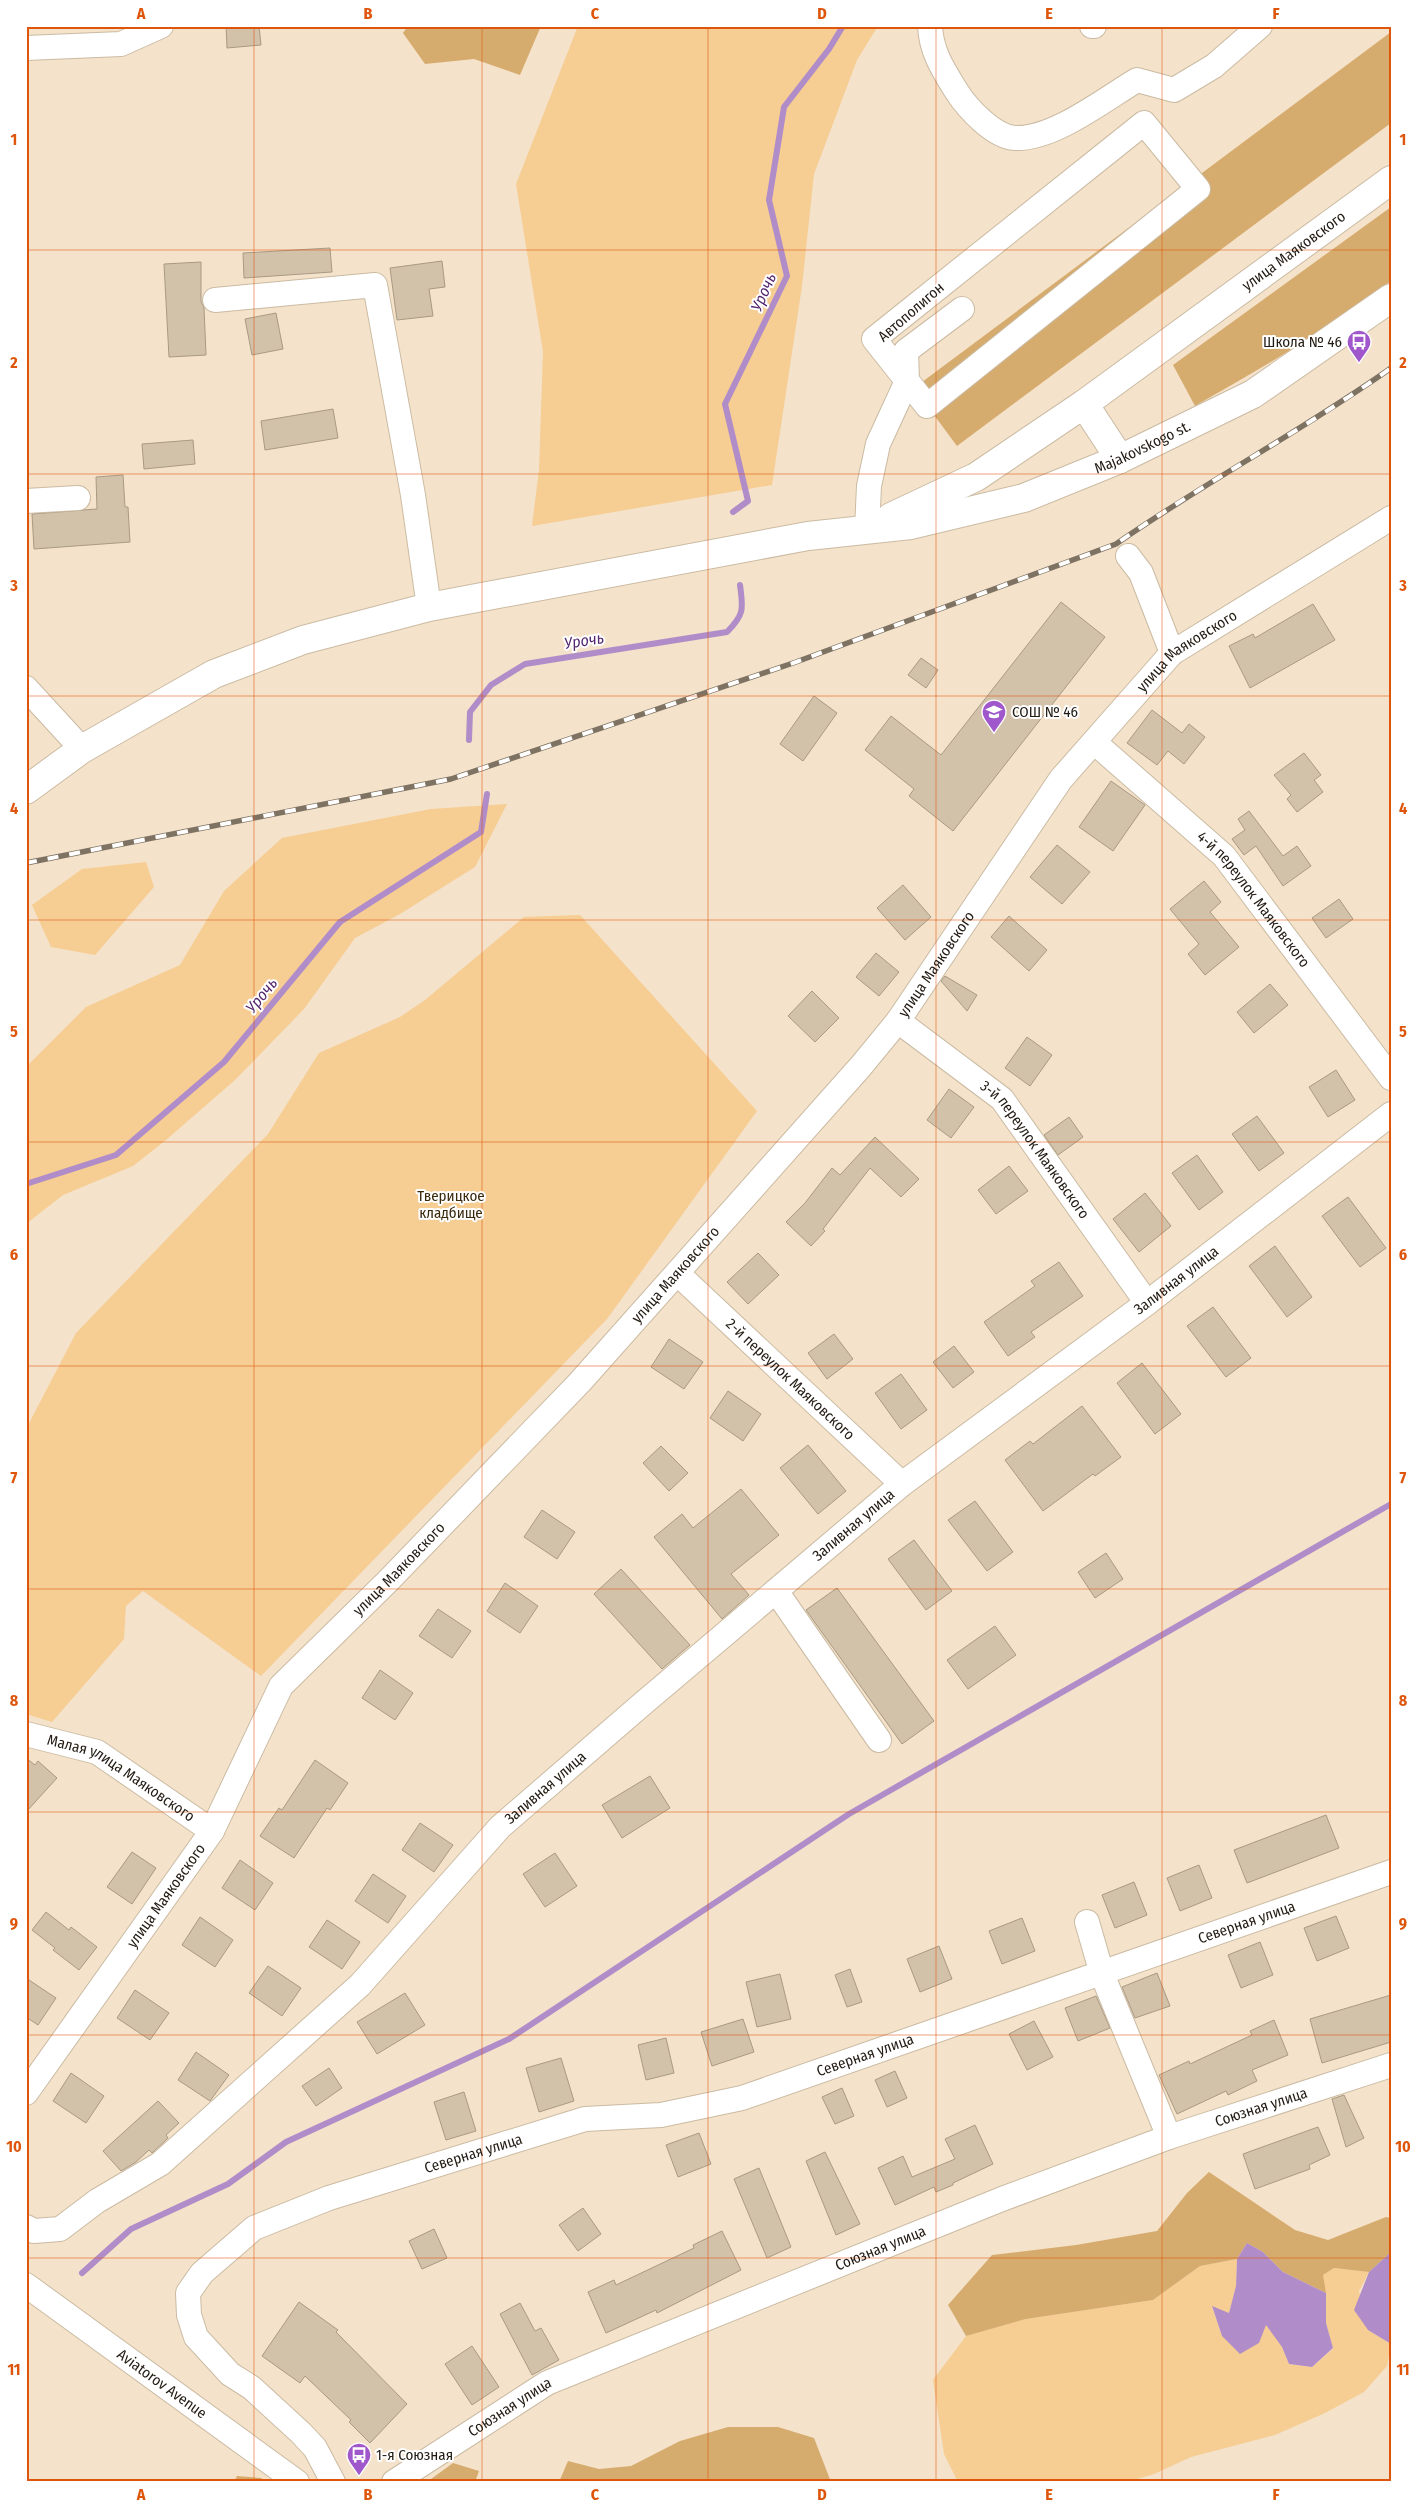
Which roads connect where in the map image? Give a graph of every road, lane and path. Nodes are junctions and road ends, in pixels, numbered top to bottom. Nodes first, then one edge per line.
1 (161, 26) edge
2 (930, 26) edge
3 (1260, 26) edge
4 (26, 48) edge
5 (1391, 180) edge
6 (1391, 298) edge
7 (215, 300) dead end
8 (962, 308) dead end
9 (907, 381) junction
10 (1084, 404) junction
11 (1120, 459) junction
12 (78, 498) dead end
13 (26, 501) edge
14 (1390, 521) edge
15 (867, 528) junction
16 (1128, 556) dead end
17 (429, 607) junction
18 (1172, 653) junction
19 (26, 688) edge
20 (1094, 742) junction
21 (82, 749) junction
22 (26, 790) edge
23 (898, 1021) junction
24 (1391, 1078) edge
25 (1391, 1114) edge
26 (678, 1274) junction
27 (1147, 1303) junction
28 (902, 1484) junction
29 (776, 1591) junction
30 (26, 1734) edge
31 (879, 1740) dead end
32 (212, 1831) junction
33 (1391, 1872) edge
34 (1087, 1922) dead end
35 (1102, 1974) junction
36 (1391, 2065) edge
37 (26, 2094) edge
38 (1169, 2136) junction
39 (26, 2227) edge
40 (26, 2286) edge
41 (297, 2482) edge
42 (333, 2482) edge
43 (394, 2482) edge

1 - 4 street
2 - 3 street
5 - 10 main road, улица Маяковского
6 - 11 main road, Majakovskogo st.
7 - 17 street
8 - 9 street
9 - 9 street, Автополигон
9 - 15 street
10 - 11 main road
10 - 15 main road, улица Маяковского
11 - 15 main road, Majakovskogo st.
12 - 13 street
14 - 18 street, улица Маяковского
15 - 17 main road
16 - 18 street
17 - 21 main road
18 - 20 street, улица Маяковского
19 - 21 street
20 - 23 street, улица Маяковского
20 - 24 street, 4-й переулок Маяковского
21 - 22 main road
23 - 26 street, улица Маяковского
23 - 27 street, 3-й переулок Маяковского
25 - 27 street, Заливная улица
26 - 28 street, 2-й переулок Маяковского
26 - 32 street, улица Маяковского
27 - 28 street, Заливная улица
28 - 29 street, Заливная улица
29 - 31 street
29 - 39 street, Заливная улица
30 - 32 street, Малая улица Маяковского
32 - 37 street, улица Маяковского
33 - 35 street, Северная улица
34 - 35 street
35 - 38 street
35 - 42 street, Северная улица
36 - 38 street, Союзная улица
38 - 43 street, Союзная улица
40 - 41 street, Aviatorov Avenue

